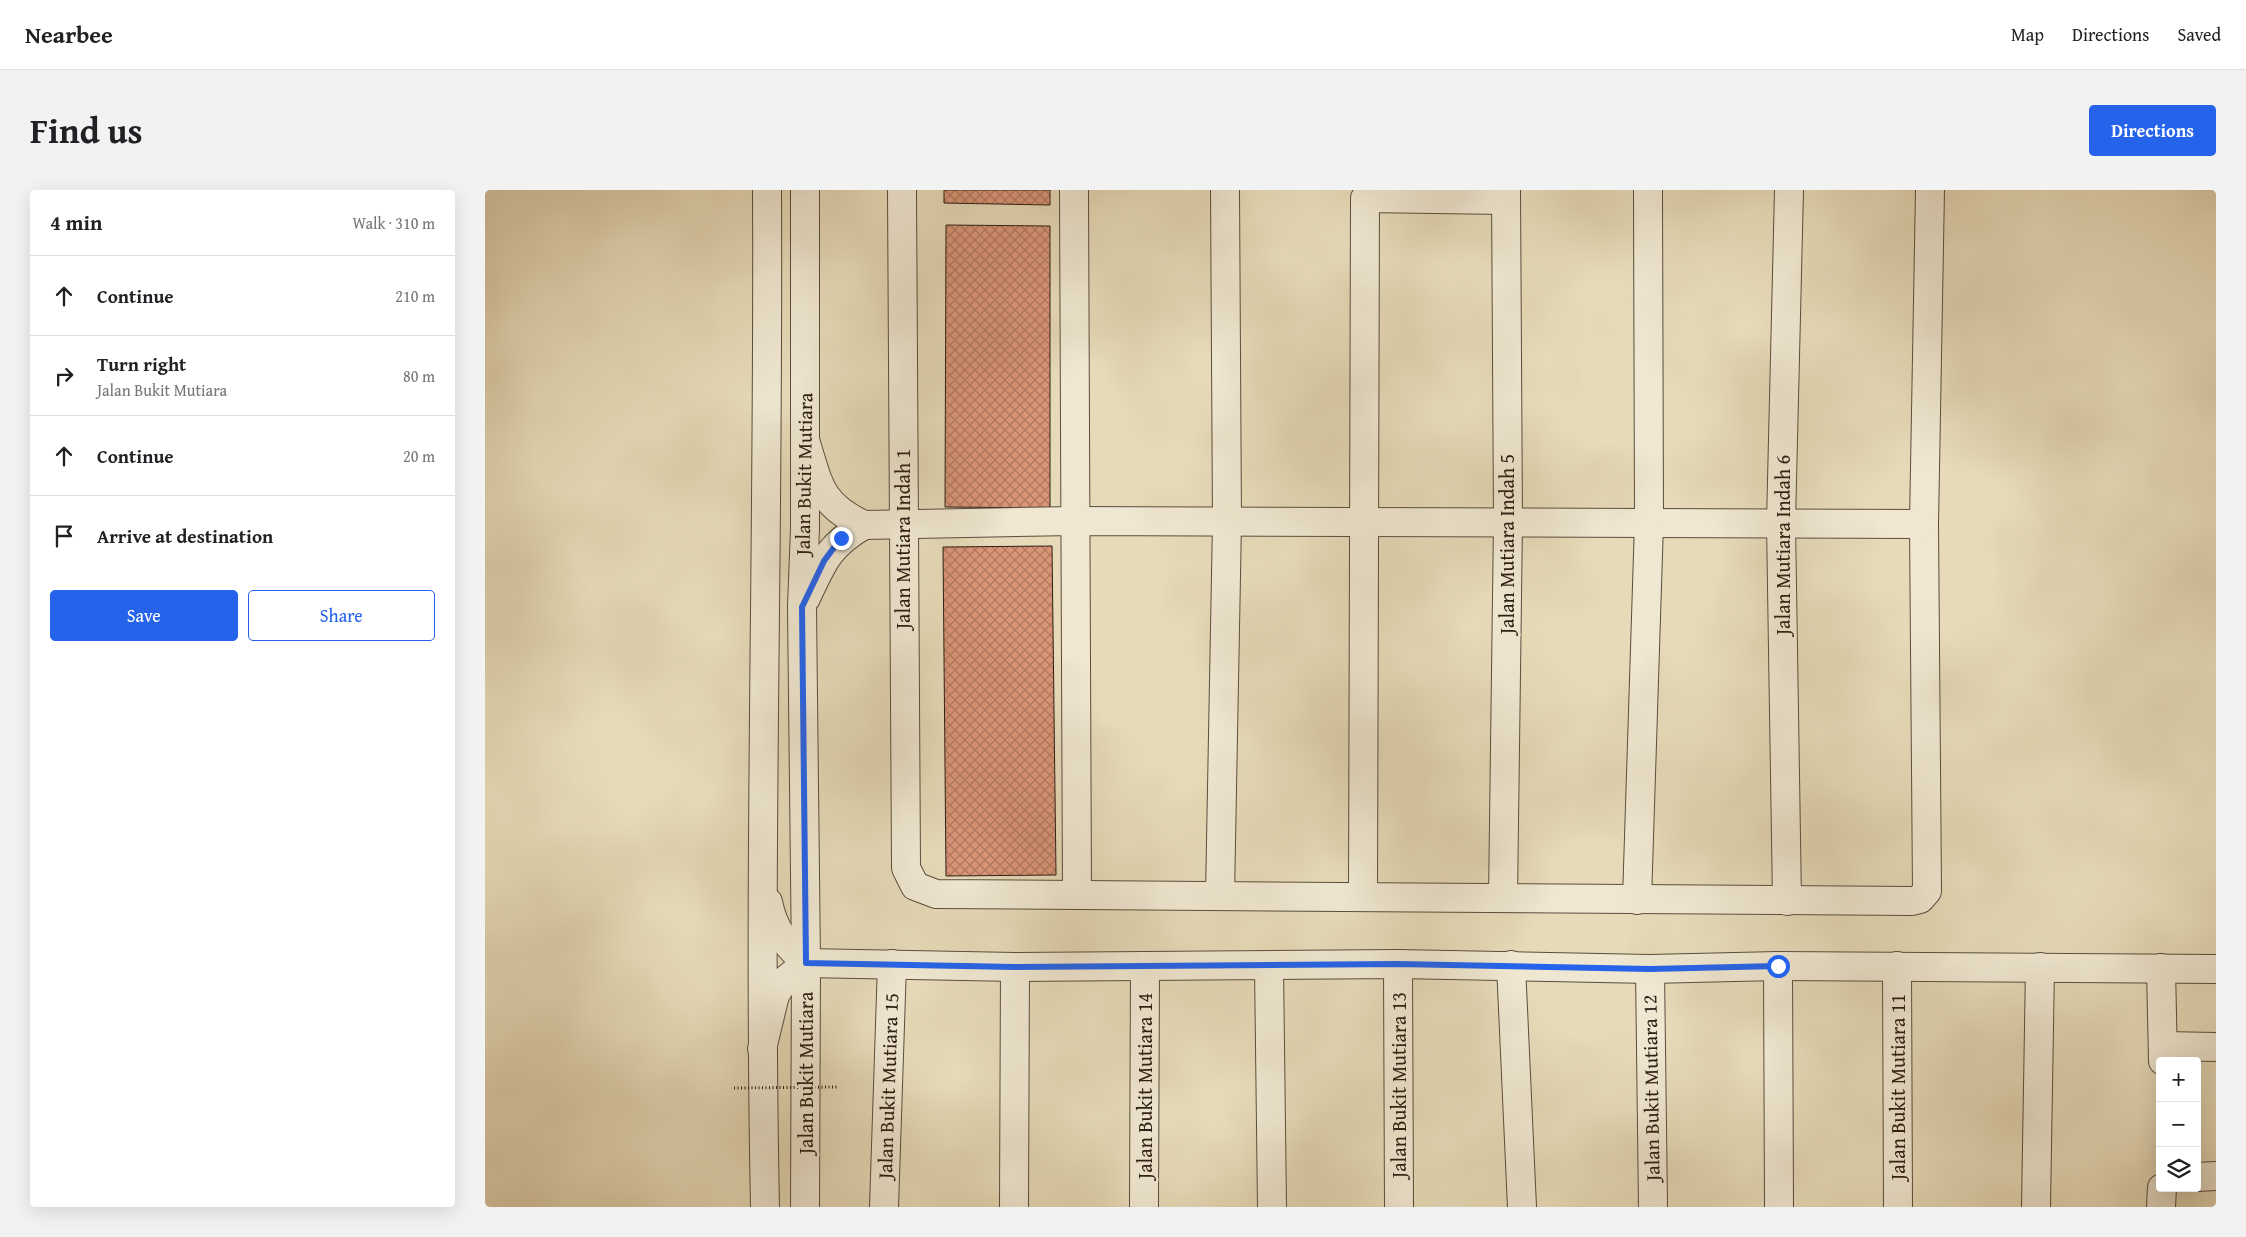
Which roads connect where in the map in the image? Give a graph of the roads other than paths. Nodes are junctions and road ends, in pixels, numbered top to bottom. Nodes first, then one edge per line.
1 (767, 190) edge
2 (805, 190) edge
3 (902, 190) edge
4 (1074, 190) edge
5 (1225, 190) edge
6 (1648, 190) edge
7 (1789, 190) edge
8 (1930, 190) edge
9 (1506, 195) edge
10 (805, 440) junction
11 (1074, 521) junction
12 (1227, 522) junction
13 (1363, 522) junction
14 (1508, 522) junction
15 (1649, 523) junction
16 (1781, 524) junction
17 (1924, 524) junction
18 (864, 525) junction
19 (903, 526) junction
20 (802, 607) junction
21 (762, 875) junction
22 (1077, 895) junction
23 (1220, 896) junction
24 (1363, 898) junction
25 (1503, 898) junction
26 (1637, 900) junction
27 (1787, 901) junction
28 (806, 963) junction
29 (892, 964) junction
30 (1398, 964) junction
31 (1511, 965) junction
32 (1145, 966) junction
33 (1269, 966) junction
34 (1778, 966) junction
35 (1897, 966) junction
36 (1015, 967) junction
37 (2040, 967) junction
38 (2161, 968) junction
39 (1650, 969) junction
40 (2216, 969) edge
41 (2216, 1047) edge
42 (762, 1049) junction
43 (2164, 1053) edge
44 (2216, 1176) edge
45 (2201, 1177) edge
46 (2162, 1192) edge
47 (765, 1207) edge
48 (805, 1207) edge
49 (884, 1207) edge
50 (1014, 1207) edge
51 (1144, 1207) edge
52 (1272, 1207) edge
53 (1399, 1207) edge
54 (1522, 1207) edge
55 (1653, 1207) edge
56 (1779, 1207) edge
57 (1898, 1207) edge
58 (2037, 1207) edge
59 (2161, 1207) edge

1 - 21 street, Jalan Bukit Mutiara
2 - 10 street, Jalan Bukit Mutiara
3 - 19 street, Jalan Mutiara Indah 1
4 - 11 street
5 - 12 street
6 - 15 street
7 - 16 street, Jalan Mutiara Indah 6
8 - 17 street
9 - 13 street
9 - 14 street, Jalan Mutiara Indah 5
10 - 18 street
10 - 20 street, Jalan Bukit Mutiara
11 - 12 street
11 - 19 street
11 - 22 street
12 - 13 street
12 - 23 street
13 - 14 street
13 - 24 street
14 - 15 street
14 - 25 street, Jalan Mutiara Indah 5
15 - 16 street
15 - 26 street
16 - 17 street
16 - 27 street, Jalan Mutiara Indah 6
17 - 27 street
18 - 19 street
18 - 20 street
19 - 22 street, Jalan Mutiara Indah 1
20 - 28 street, Jalan Bukit Mutiara
21 - 28 street
21 - 42 street, Jalan Bukit Mutiara
22 - 23 street
23 - 24 street
24 - 25 street
25 - 26 street
26 - 27 street
28 - 29 street
28 - 42 street
28 - 48 street, Jalan Bukit Mutiara
29 - 36 street
29 - 49 street, Jalan Bukit Mutiara 15
30 - 31 street
30 - 33 street
30 - 53 street, Jalan Bukit Mutiara 13
31 - 39 street
31 - 54 street
32 - 33 street
32 - 36 street
32 - 51 street, Jalan Bukit Mutiara 14
33 - 52 street
34 - 35 street
34 - 39 street
34 - 56 street
35 - 37 street
35 - 57 street, Jalan Bukit Mutiara 11
36 - 50 street
37 - 38 street
37 - 58 street
38 - 40 street
38 - 43 street
39 - 55 street, Jalan Bukit Mutiara 12
41 - 43 street
42 - 47 street, Jalan Bukit Mutiara
44 - 45 street
46 - 59 street

